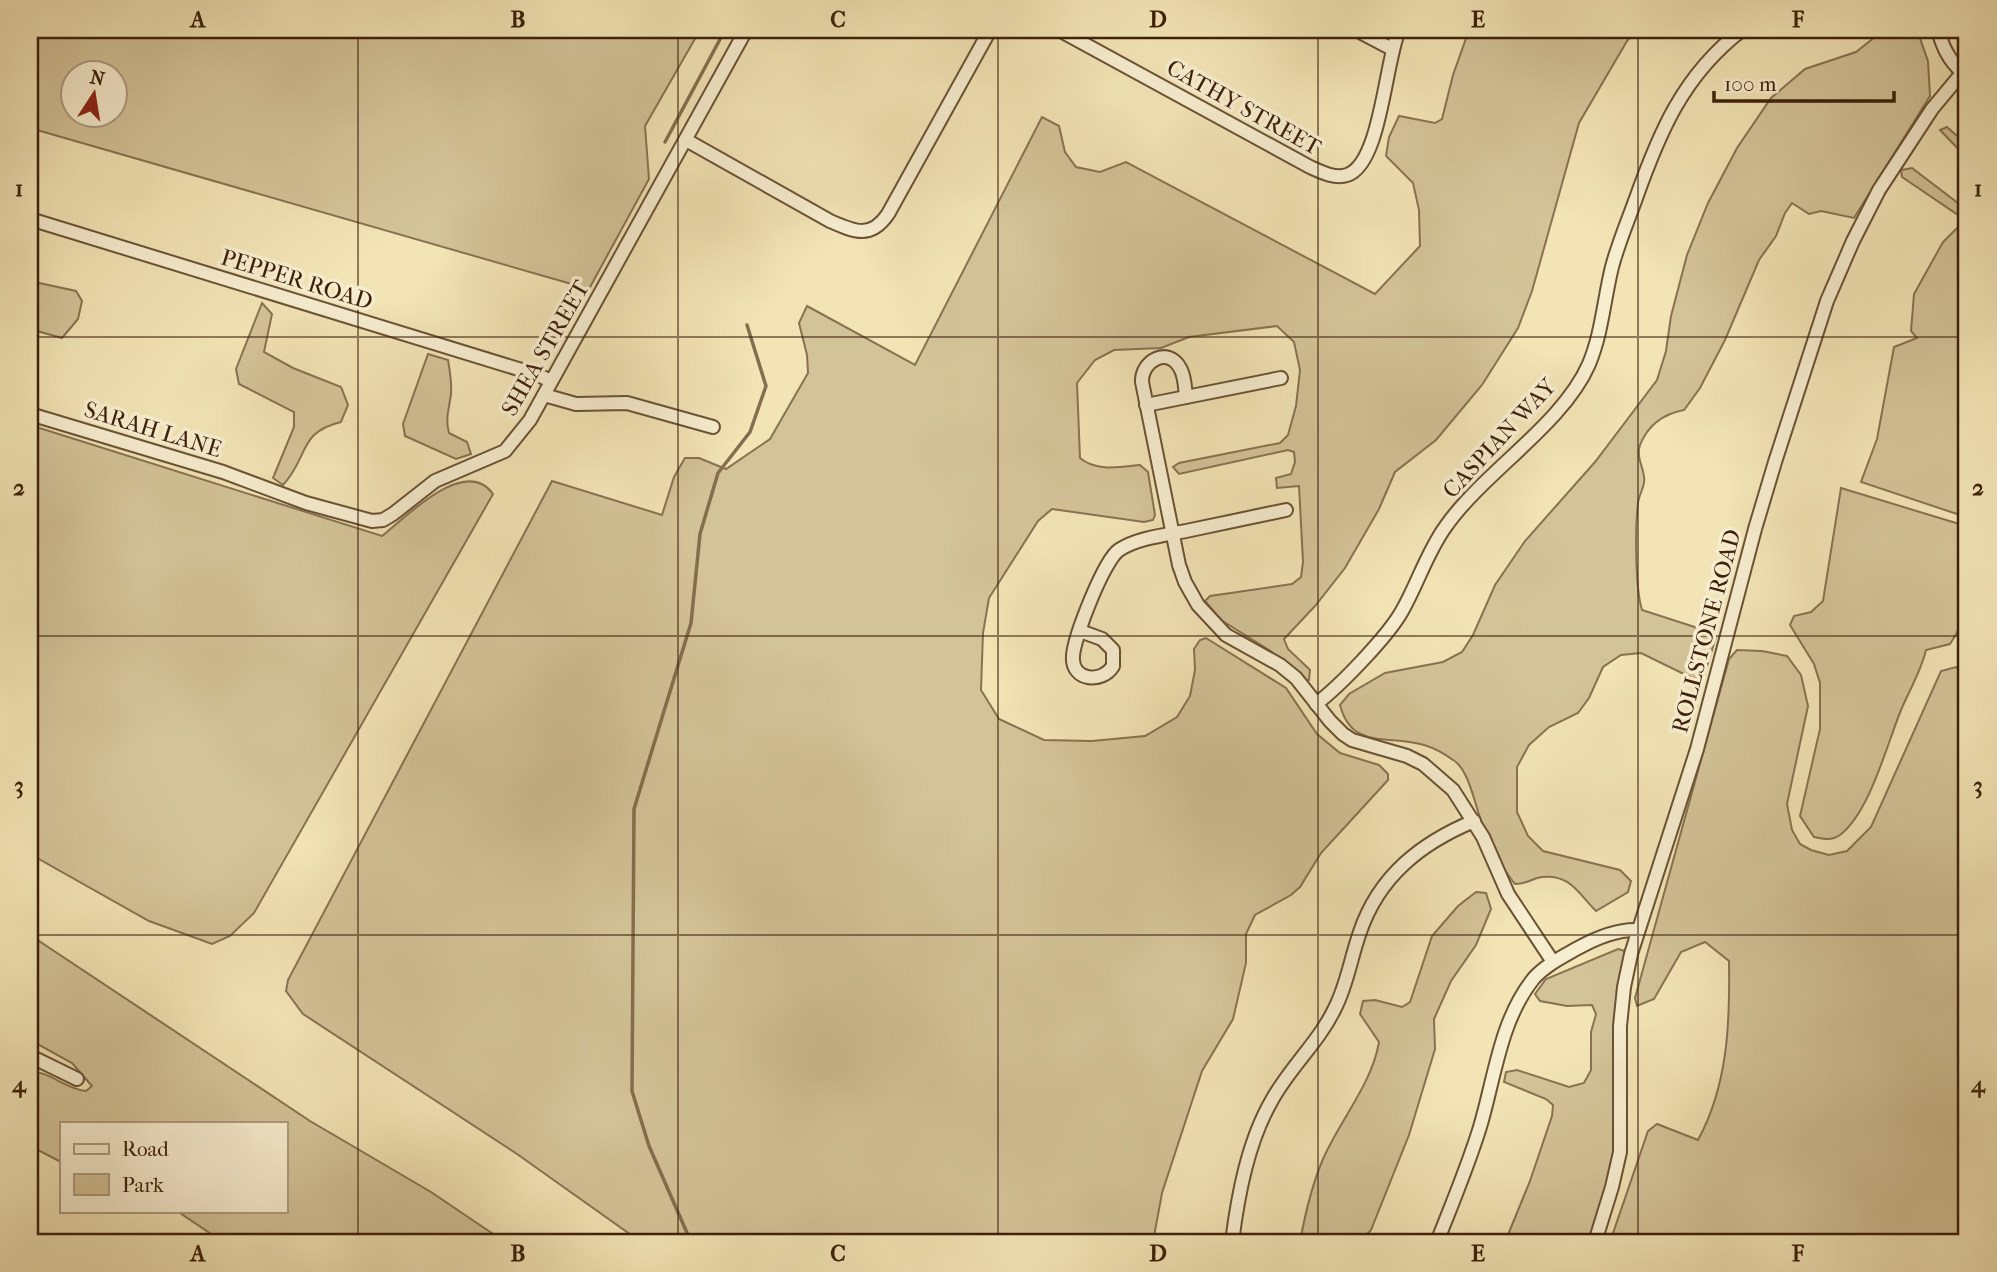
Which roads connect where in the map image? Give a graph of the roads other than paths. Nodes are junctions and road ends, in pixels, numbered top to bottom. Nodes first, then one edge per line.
1 (746, 30) edge
2 (990, 30) edge
3 (1059, 30) edge
4 (1356, 30) edge
5 (1399, 30) edge
6 (1742, 30) edge
7 (1938, 30) edge
8 (1392, 49) junction
9 (1965, 70) edge
10 (686, 140) junction
11 (30, 219) edge
12 (1281, 378) dead end
13 (551, 381) junction
14 (544, 395) junction
15 (1186, 397) junction
16 (1146, 405) junction
17 (30, 414) edge
18 (713, 428) dead end
19 (263, 488) joint
20 (1286, 510) dead end
21 (1171, 533) junction
22 (1080, 631) dead end
23 (1316, 704) junction
24 (1474, 821) junction
25 (1638, 930) junction
26 (1553, 962) junction
27 (30, 1056) edge
28 (77, 1079) dead end
29 (1232, 1242) edge
30 (1437, 1242) edge
31 (1595, 1242) edge

1 - 10 street, SHEA STREET
2 - 10 street
3 - 8 street, CATHY STREET
4 - 8 street
5 - 8 street, CATHY STREET
6 - 23 street, CASPIAN WAY
7 - 9 street
9 - 25 street, ROLLSTONE ROAD
10 - 13 street, SHEA STREET
11 - 13 street, PEPPER ROAD
12 - 15 street
13 - 14 street, SHEA STREET
14 - 18 street
14 - 19 street, SHEA STREET
15 - 16 street
15 - 16 street
16 - 21 street
17 - 19 street, SARAH LANE
20 - 21 street
21 - 22 street
21 - 23 street
23 - 24 street
24 - 26 street
24 - 29 street
25 - 26 street
25 - 31 street, ROLLSTONE ROAD
26 - 30 street
27 - 28 street

